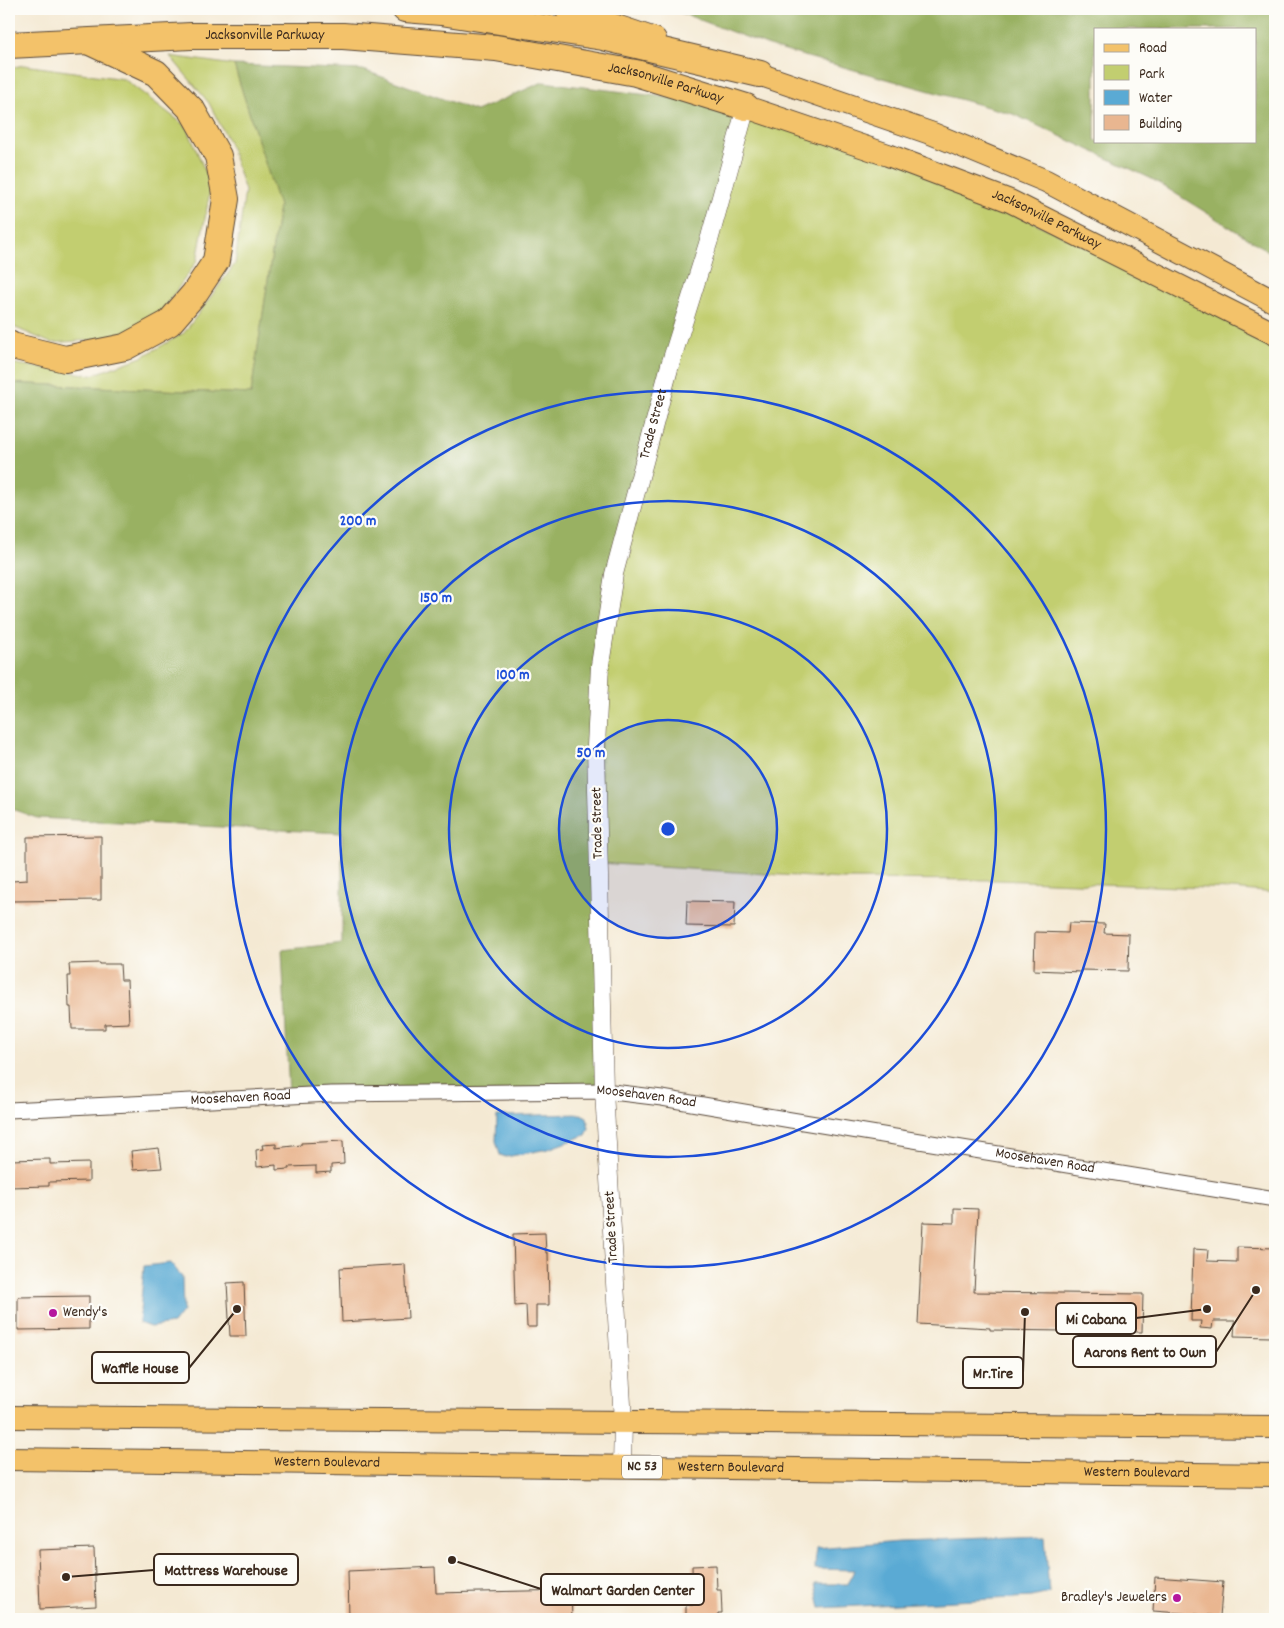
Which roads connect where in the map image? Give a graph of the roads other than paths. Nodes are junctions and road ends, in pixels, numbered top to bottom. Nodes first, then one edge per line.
1 (405, 9) edge
2 (566, 9) edge
3 (87, 41) junction
4 (9, 45) edge
5 (760, 74) junction
6 (746, 107) junction
7 (1275, 302) edge
8 (1275, 334) edge
9 (9, 344) edge
10 (604, 1091) junction
11 (9, 1110) edge
12 (1275, 1199) edge
13 (9, 1417) edge
14 (623, 1422) junction
15 (1275, 1427) edge
16 (9, 1459) edge
17 (622, 1467) junction
18 (1275, 1474) edge

1 - 5 highway, Jacksonville Parkway
2 - 5 main road
3 - 4 highway, Jacksonville Parkway
3 - 6 highway, Jacksonville Parkway
3 - 9 highway
5 - 7 main road, Jacksonville Parkway
6 - 8 main road, Jacksonville Parkway
6 - 10 street, Trade Street
10 - 11 street, Moosehaven Road
10 - 12 street, Moosehaven Road
10 - 14 street, Trade Street
13 - 14 main road
14 - 15 main road
14 - 17 street, Trade Street
16 - 17 main road, Western Boulevard / NC 53
17 - 18 main road, Western Boulevard / NC 53

